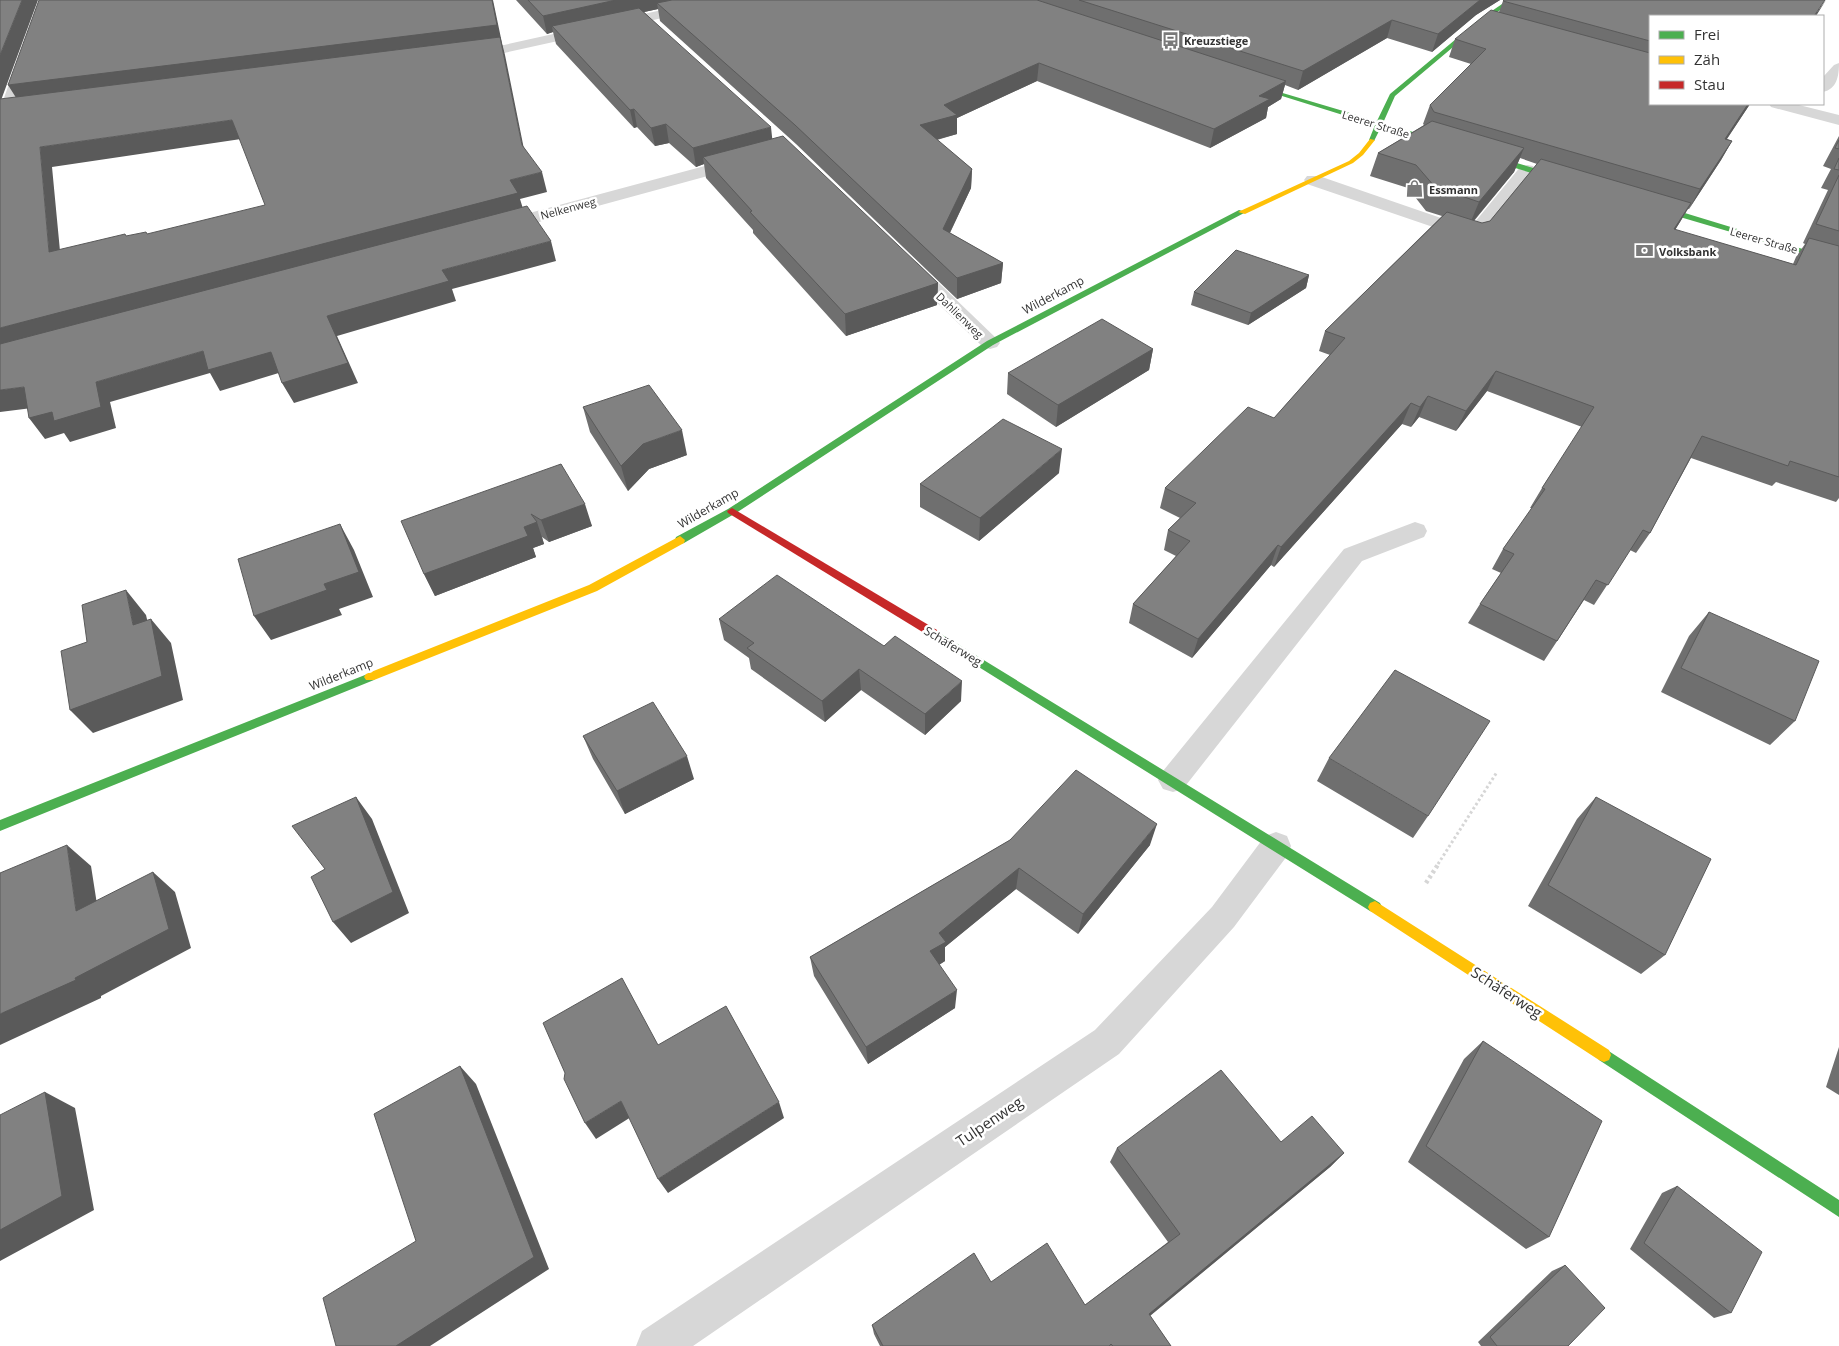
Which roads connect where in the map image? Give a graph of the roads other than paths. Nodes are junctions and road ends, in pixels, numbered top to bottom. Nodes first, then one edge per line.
1 (46, 0) edge
2 (726, 0) edge
3 (1512, 0) edge
4 (647, 18) junction
5 (1482, 20) junction
6 (1501, 25) edge
7 (661, 32) edge
8 (446, 56) edge
9 (1839, 68) edge
10 (1233, 79) edge
11 (1824, 85) edge
12 (1786, 105) edge
13 (1805, 107) edge
14 (27, 110) edge
15 (4, 112) edge
16 (1839, 120) edge
17 (1379, 126) junction
18 (760, 157) edge
19 (1527, 170) junction
20 (1313, 180) junction
21 (1574, 184) edge
22 (1640, 203) edge
23 (481, 232) edge
24 (900, 256) edge
25 (1839, 262) edge
26 (990, 343) junction
27 (732, 511) junction
28 (1414, 531) dead end
29 (1173, 780) junction
30 (0, 826) edge
31 (1276, 846) junction
32 (1839, 1209) edge
33 (657, 1346) edge

1 - 15 street
2 - 4 street
3 - 5 street
4 - 7 street
4 - 8 street
5 - 6 street
5 - 17 street
9 - 11 street
10 - 17 street, Leerer Straße
12 - 13 street
13 - 16 street
14 - 15 street
17 - 19 street, Leerer Straße
17 - 20 street, Wilderkamp
18 - 23 street, Nelkenweg
19 - 20 street
19 - 21 street, Leerer Straße
20 - 26 street, Wilderkamp
22 - 25 street, Leerer Straße
24 - 26 street, Dahlienweg
26 - 27 street, Wilderkamp
27 - 29 street, Schäferweg
27 - 30 street, Wilderkamp
28 - 29 street
29 - 31 street, Schäferweg
31 - 32 street, Schäferweg
31 - 33 street, Tulpenweg

